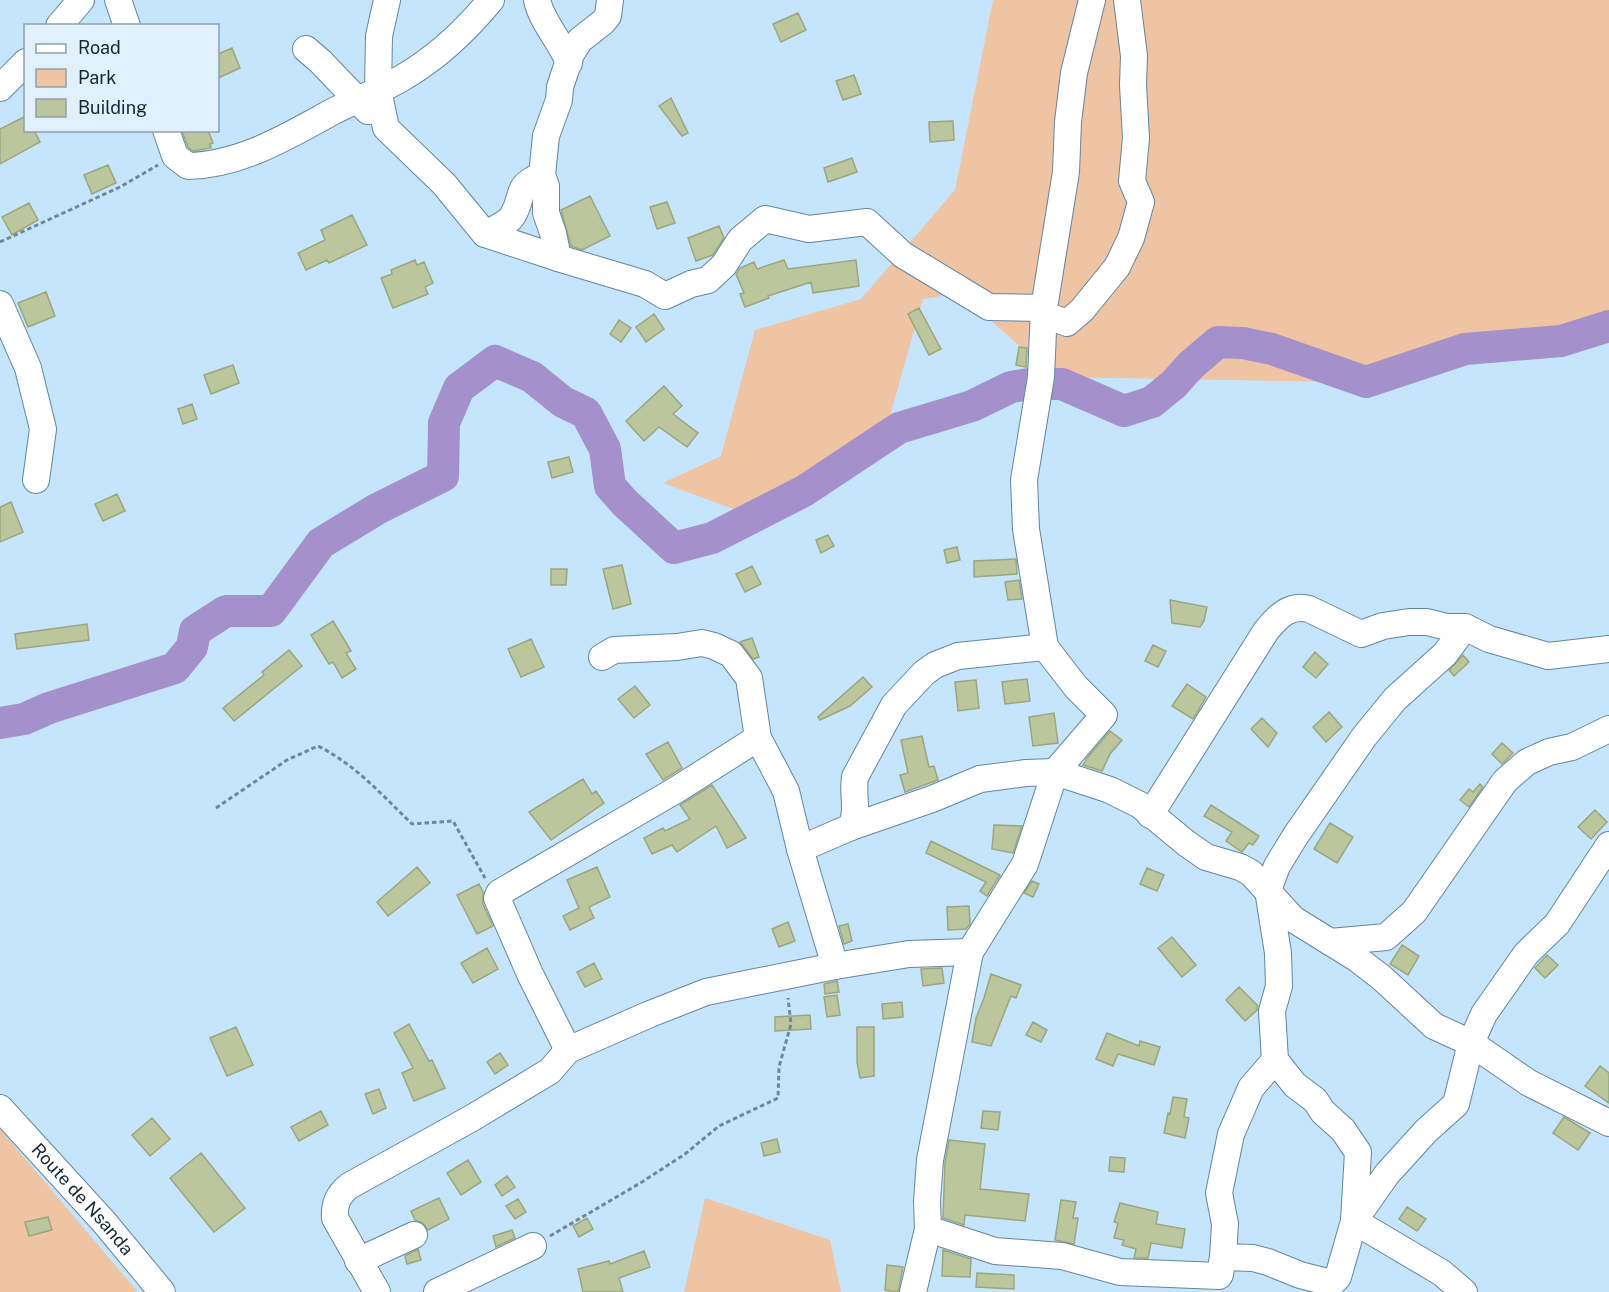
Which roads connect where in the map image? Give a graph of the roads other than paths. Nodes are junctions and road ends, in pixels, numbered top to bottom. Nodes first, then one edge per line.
1 (81, 0) edge
2 (118, 0) edge
3 (387, 0) edge
4 (491, 0) edge
5 (537, 0) edge
6 (610, 0) edge
7 (1092, 0) edge
8 (1127, 0) edge
9 (61, 24) edge
10 (126, 24) edge
11 (306, 49) dead end
12 (569, 63) junction
13 (24, 64) edge
14 (0, 88) edge
15 (367, 95) junction
16 (166, 132) edge
17 (542, 175) junction
18 (485, 234) junction
19 (558, 258) junction
20 (0, 304) edge
21 (1044, 311) junction
22 (36, 480) dead end
23 (1465, 627) junction
24 (1045, 647) junction
25 (1609, 650) edge
26 (602, 657) dead end
27 (1609, 729) edge
28 (758, 738) junction
29 (1055, 772) junction
30 (1150, 815) junction
31 (851, 827) junction
32 (1609, 845) edge
33 (800, 849) junction
34 (1268, 890) junction
35 (1330, 942) junction
36 (970, 952) junction
37 (835, 966) junction
38 (1471, 1043) junction
39 (568, 1050) junction
40 (1275, 1060) junction
41 (0, 1108) edge
42 (1609, 1123) edge
43 (1354, 1221) junction
44 (928, 1229) junction
45 (414, 1235) dead end
46 (533, 1246) road end
47 (358, 1262) junction
48 (1219, 1275) edge
49 (465, 1286) edge
50 (162, 1292) edge
51 (377, 1292) edge
52 (437, 1292) edge
53 (913, 1292) edge
54 (1464, 1292) edge

1 - 9 street
2 - 10 street
3 - 15 street
4 - 15 street
5 - 12 street
6 - 12 street
7 - 21 street
8 - 21 street
11 - 15 street
12 - 17 street
13 - 14 street
15 - 16 street
15 - 18 street
17 - 18 street
17 - 19 street
18 - 19 street
19 - 21 street
20 - 22 street
21 - 24 street
23 - 25 street
23 - 30 street
23 - 34 street
24 - 29 street
24 - 31 street
26 - 28 street
27 - 35 street
28 - 33 street
28 - 39 street
29 - 30 street
29 - 31 street
29 - 36 street
30 - 34 street
31 - 33 street
32 - 38 street
33 - 37 street
34 - 35 street
34 - 40 street
35 - 38 street
36 - 37 street
36 - 44 street
37 - 39 street
38 - 42 street
38 - 43 street
39 - 47 street
40 - 43 street
40 - 48 street
41 - 50 street, Route de Nsanda
43 - 48 street
43 - 54 street
44 - 48 street
44 - 53 street
45 - 47 street
46 - 49 street
47 - 51 street
49 - 52 street

